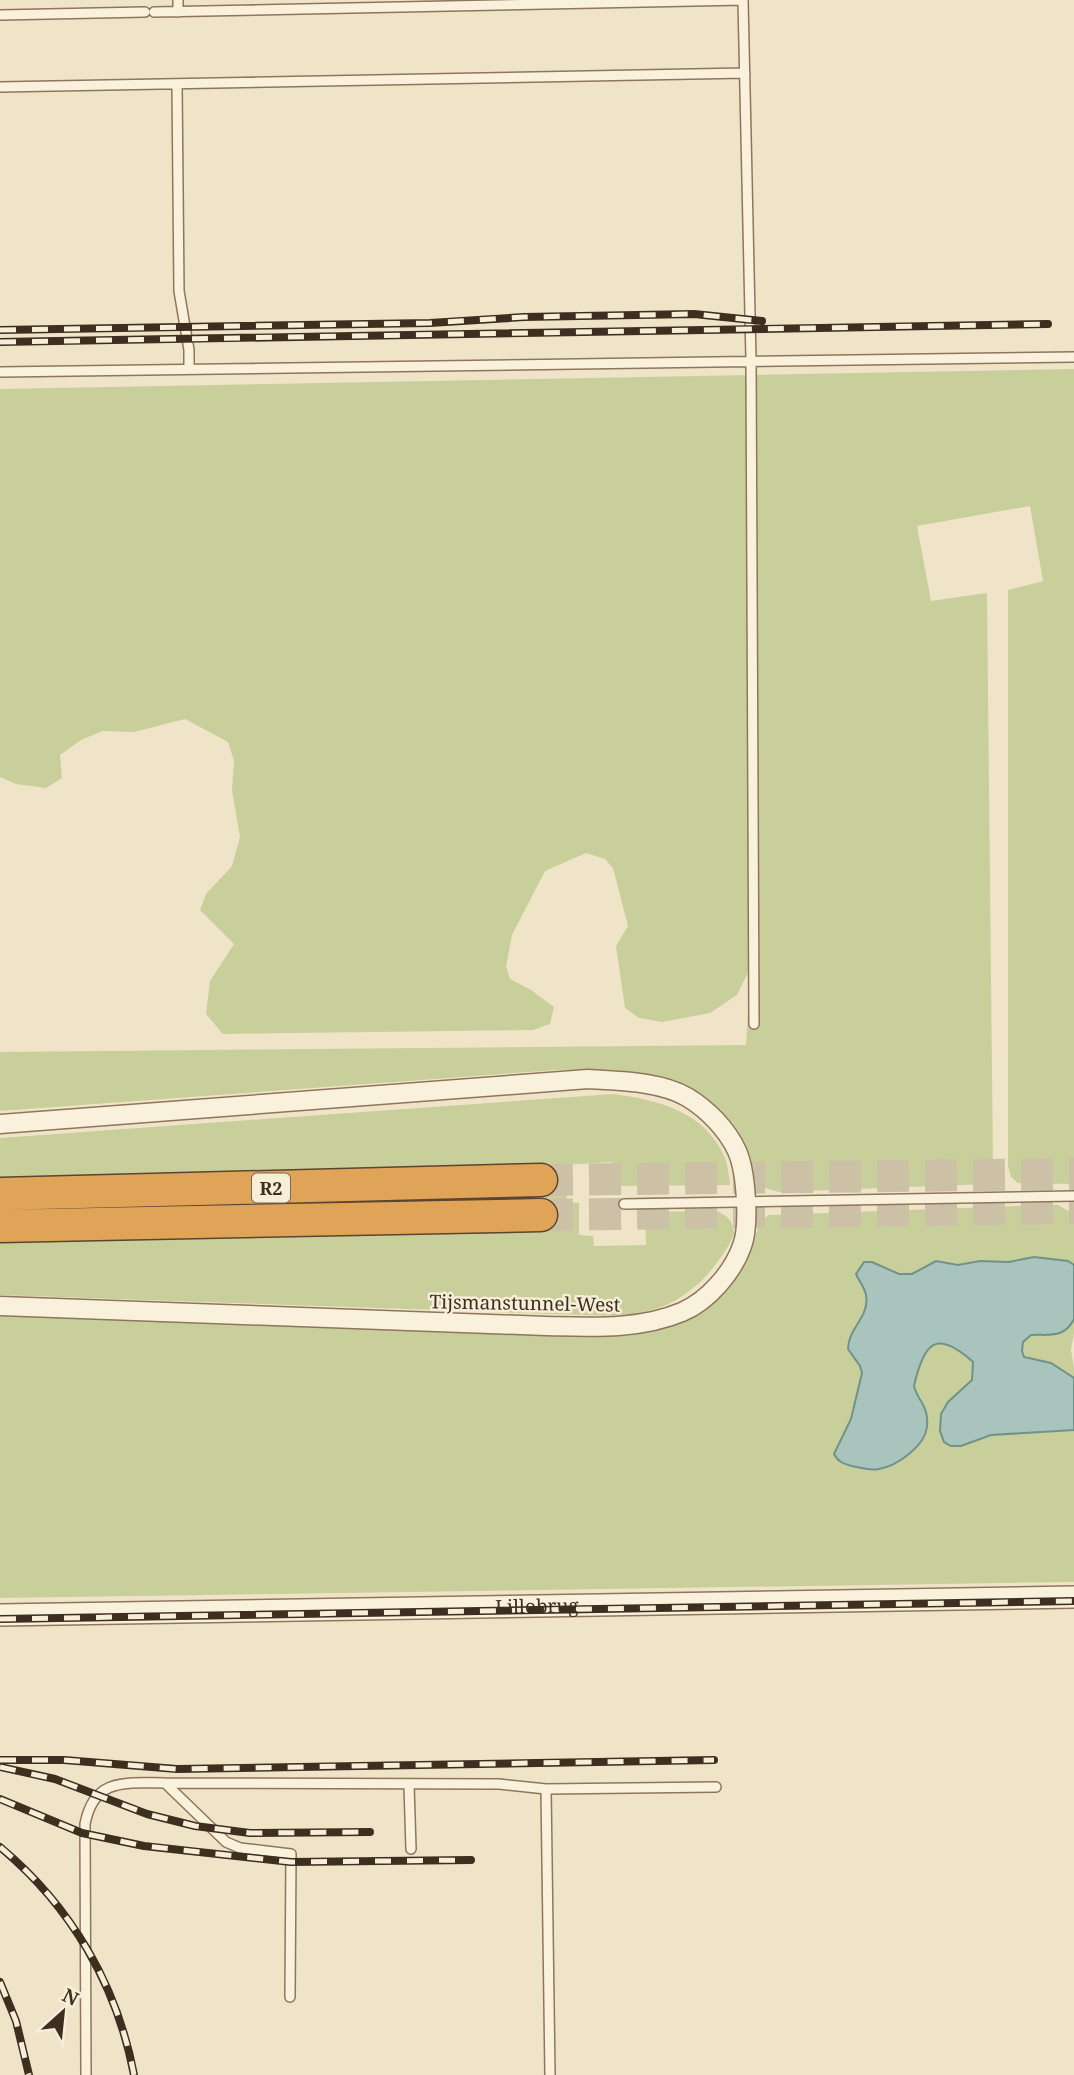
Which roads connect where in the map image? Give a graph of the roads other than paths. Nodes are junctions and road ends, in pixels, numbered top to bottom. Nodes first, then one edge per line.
1 (178, 0) edge
2 (743, 0) edge
3 (178, 12) junction
4 (0, 15) edge
5 (745, 73) junction
6 (177, 84) junction
7 (0, 87) edge
8 (1074, 357) edge
9 (751, 360) junction
10 (189, 369) junction
11 (0, 372) edge
12 (754, 1024) dead end
13 (0, 1124) edge
14 (541, 1180) tunnel mouth
15 (0, 1194) edge
16 (1074, 1196) edge
17 (745, 1201) junction
18 (624, 1204) dead end
19 (541, 1215) tunnel mouth
20 (0, 1226) edge
21 (0, 1306) edge
22 (1074, 1597) edge
23 (0, 1615) edge
24 (165, 1783) junction
25 (409, 1785) junction
26 (716, 1787) dead end
27 (547, 1789) junction
28 (411, 1849) dead end
29 (290, 1997) dead end
30 (86, 2075) edge
31 (550, 2075) edge

1 - 3 lane
2 - 3 lane
2 - 5 lane
3 - 4 lane
5 - 6 lane
5 - 9 lane
6 - 7 lane
6 - 10 lane
8 - 9 lane
9 - 10 lane
9 - 12 lane
10 - 11 lane
13 - 17 street, Tijsmanstunnel-West
14 - 15 highway, R2
16 - 17 lane
17 - 18 lane
17 - 21 street, Tijsmanstunnel-West
19 - 20 highway, R2
22 - 23 street, Lillobrug
24 - 25 lane
24 - 29 lane
24 - 30 lane
25 - 27 lane
25 - 28 lane
26 - 27 lane
27 - 31 lane

